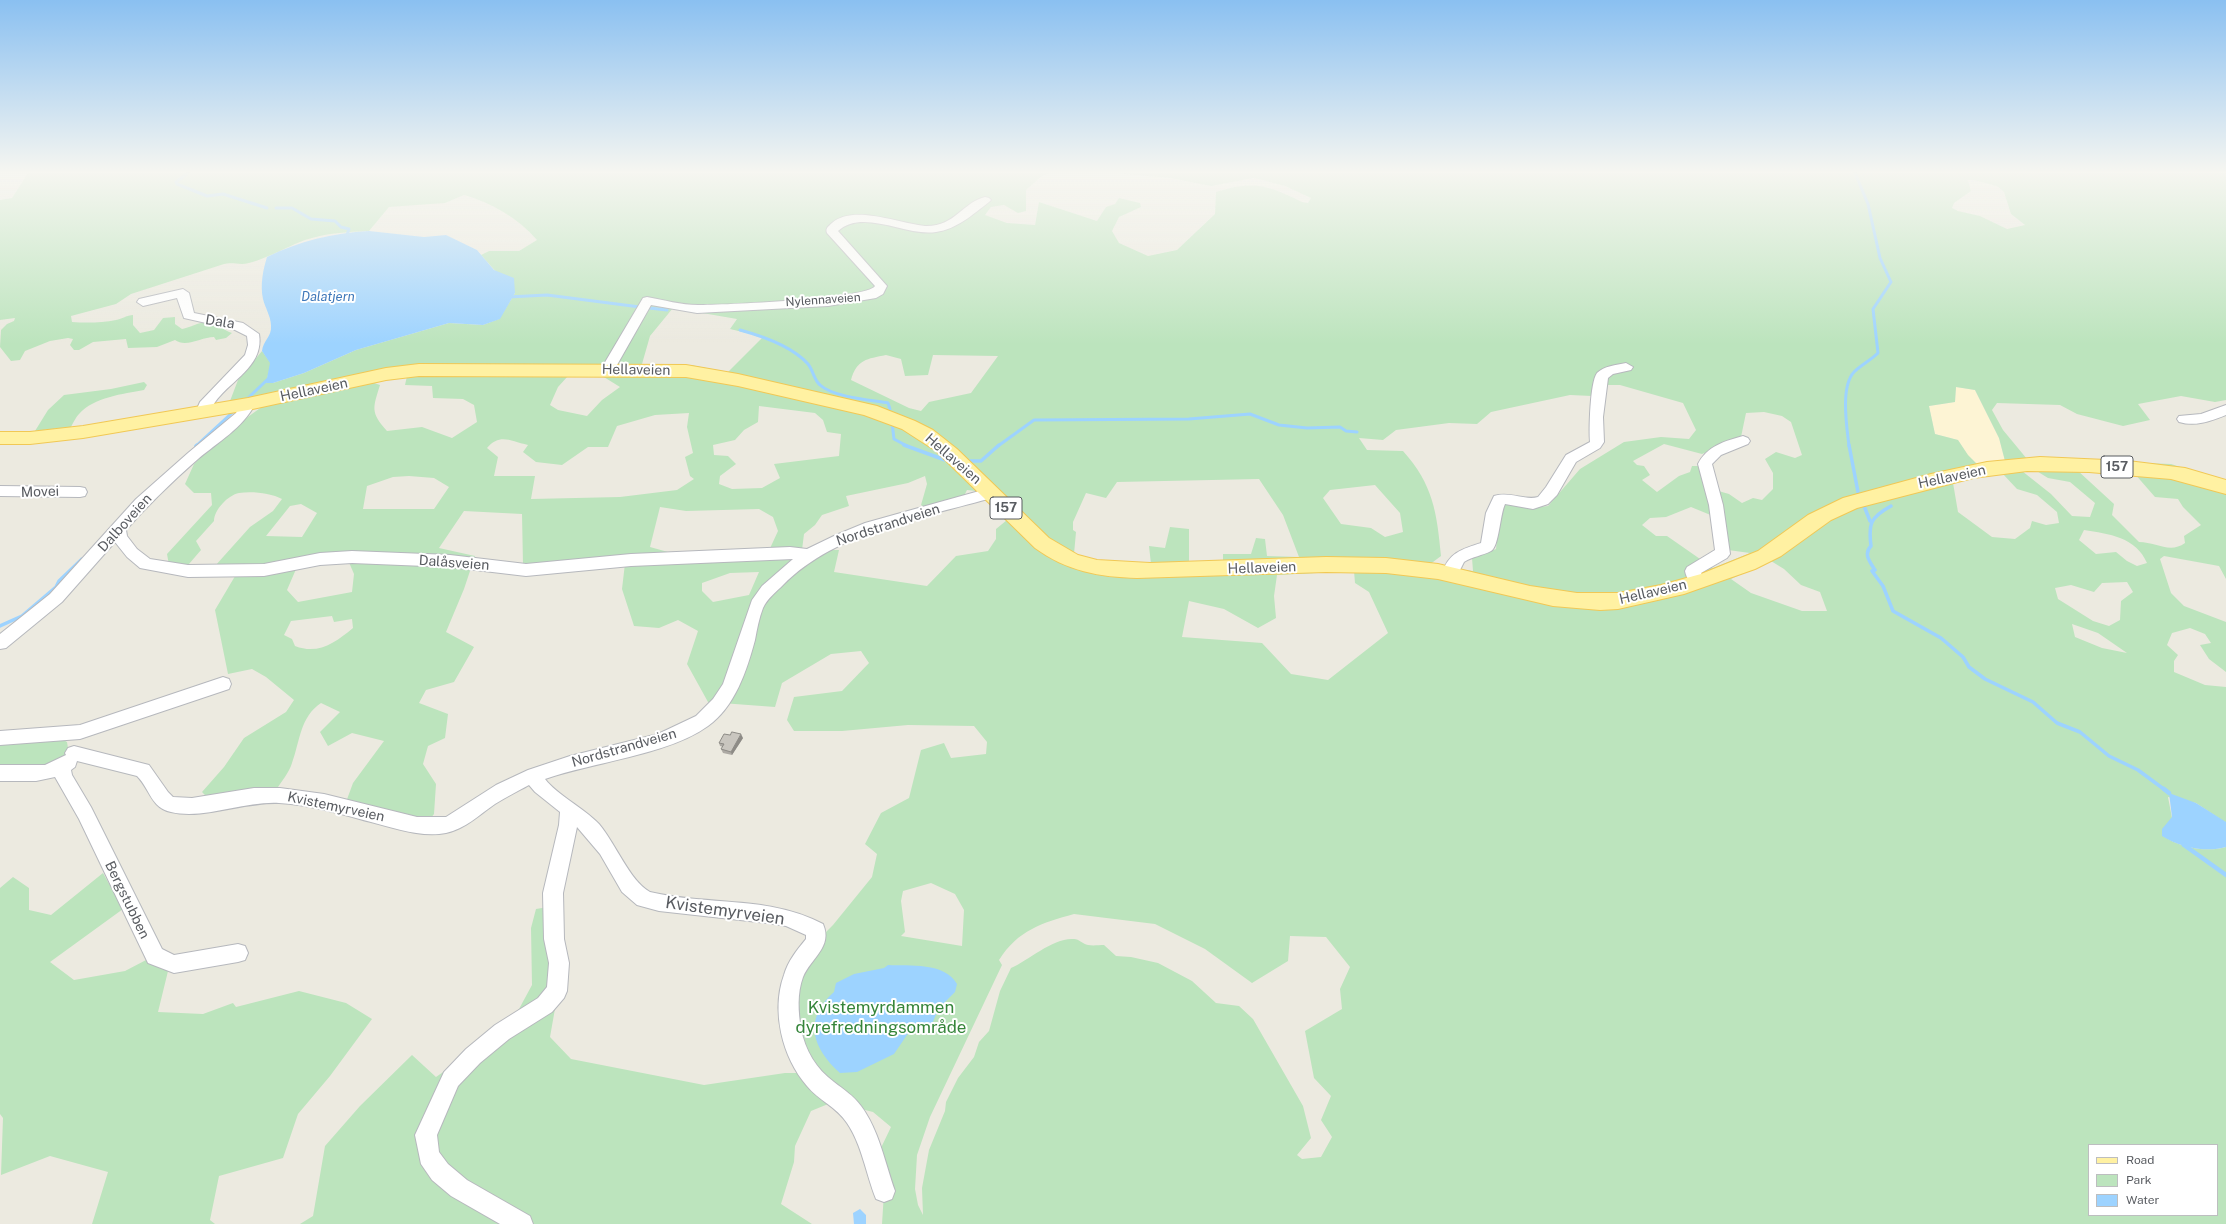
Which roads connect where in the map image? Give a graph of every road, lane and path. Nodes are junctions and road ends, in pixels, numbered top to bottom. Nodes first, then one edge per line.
1 (832, 230) edge
2 (143, 302) dead end
3 (1626, 366) dead end
4 (608, 369) junction
5 (248, 404) junction
6 (2226, 410) edge
7 (203, 411) junction
8 (2184, 419) dead end
9 (0, 438) edge
10 (1743, 441) dead end
11 (0, 481) edge
12 (2226, 487) edge
13 (0, 490) edge
14 (80, 492) dead end
15 (990, 493) junction
16 (118, 530) junction
17 (808, 555) junction
18 (1450, 574) junction
19 (1698, 581) junction
20 (1, 640) edge
21 (223, 684) dead end
22 (70, 734) junction
23 (0, 738) edge
24 (68, 760) junction
25 (0, 773) edge
26 (533, 776) junction
27 (569, 808) junction
28 (238, 953) dead end
29 (884, 1191) dead end
30 (522, 1224) edge

1 - 4 street, Nylennaveien
2 - 7 street, Dala
3 - 18 street
4 - 5 main road, Hellaveien / 157
4 - 15 main road, Hellaveien / 157
5 - 7 main road, Hellaveien / 157
5 - 16 street, Dalboveien
6 - 8 street
7 - 9 main road, Hellaveien / 157
10 - 19 street
11 - 13 street, Movei
12 - 19 main road, Hellaveien / 157
13 - 14 street, Movei
15 - 17 street, Nordstrandveien
15 - 18 main road, Hellaveien / 157
16 - 17 street, Dalåsveien
16 - 20 street, Dalboveien
17 - 26 street, Nordstrandveien
18 - 19 main road, Hellaveien / 157
21 - 22 street
22 - 23 street
22 - 24 street
24 - 25 street
24 - 26 street, Kvistemyrveien
24 - 28 street, Bergstubben
26 - 27 street
27 - 29 street, Kvistemyrveien
27 - 30 street

